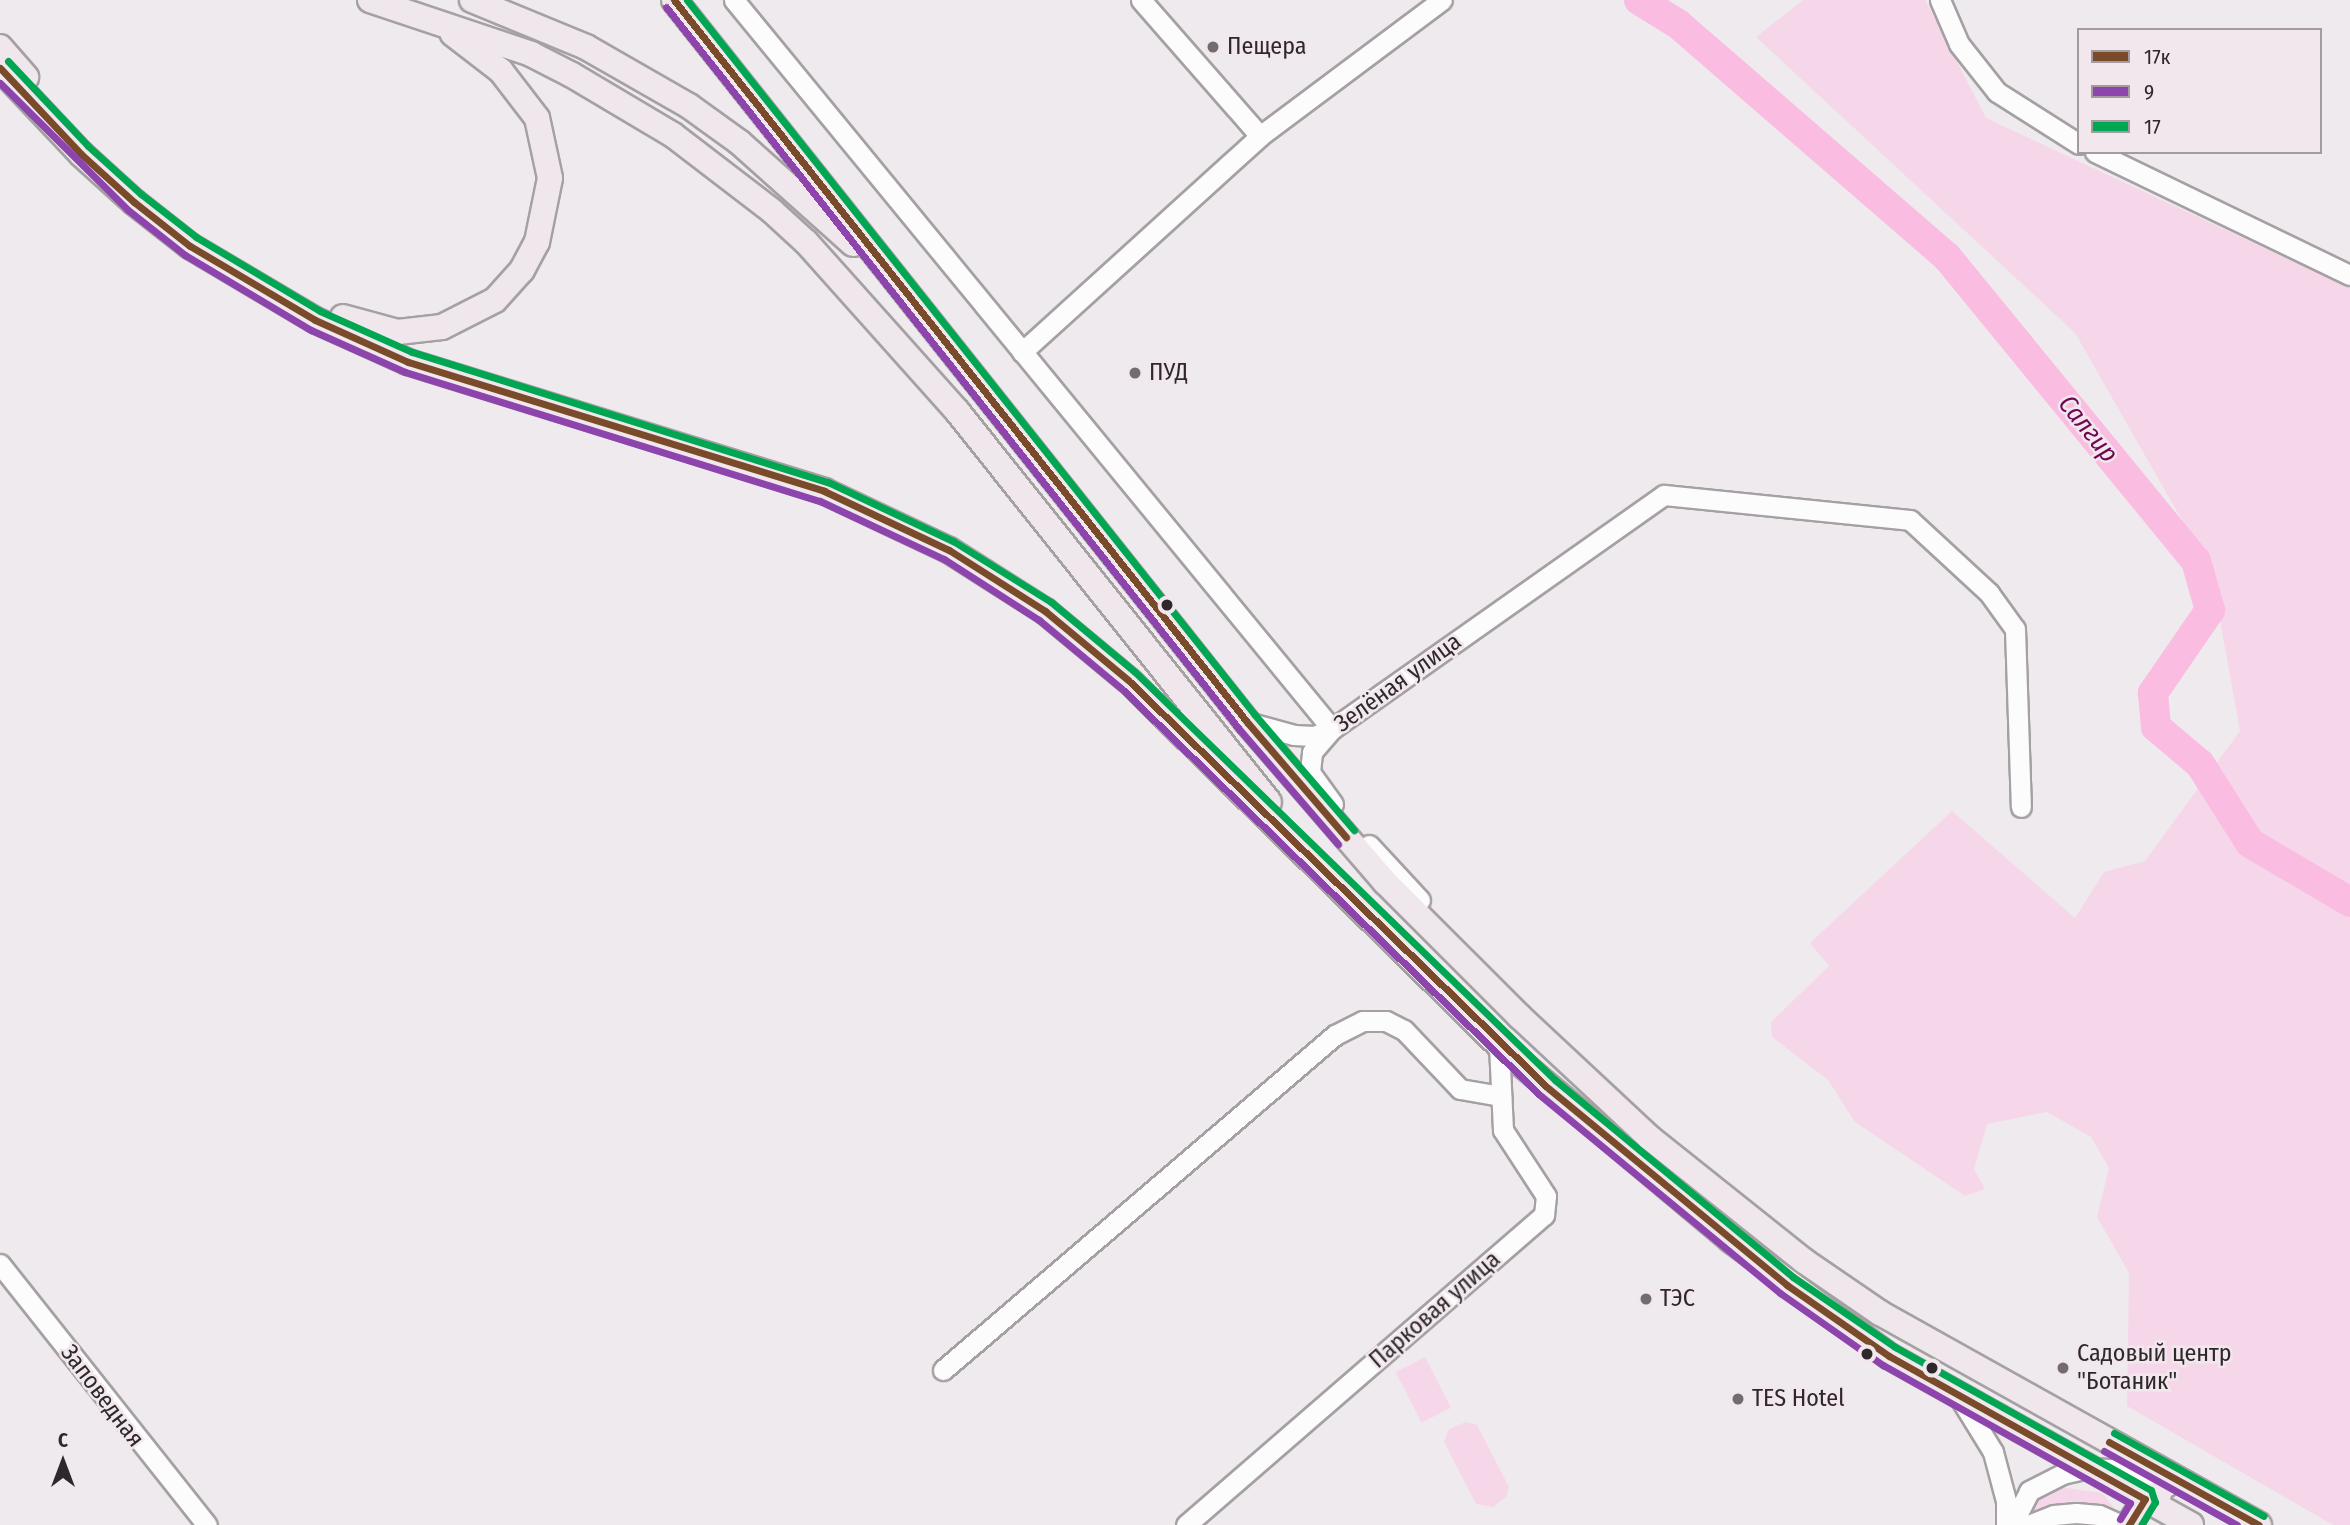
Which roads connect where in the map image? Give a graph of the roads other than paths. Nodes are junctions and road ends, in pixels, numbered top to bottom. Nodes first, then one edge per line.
1 (370, 0) edge
2 (472, 0) edge
3 (674, 0) edge
4 (734, 0) edge
5 (1141, 0) edge
6 (1442, 0) edge
7 (1940, 0) edge
8 (430, 17) junction
9 (1, 55) edge
10 (1260, 136) junction
11 (2077, 143) edge
12 (2099, 154) edge
13 (2350, 275) edge
14 (899, 288) junction
15 (1022, 352) junction
16 (1247, 722) junction
17 (1327, 734) junction
18 (2021, 807) dead end
19 (1315, 861) junction
20 (1519, 1016) junction
21 (1499, 1045) junction
22 (1501, 1096) junction
23 (0, 1264) edge
24 (943, 1370) dead end
25 (1954, 1389) junction
26 (2088, 1468) junction
27 (2145, 1499) junction
28 (2193, 1500) junction
29 (207, 1525) edge
30 (1186, 1525) edge
31 (2009, 1525) edge
32 (2028, 1525) edge
33 (2121, 1525) edge
34 (2129, 1525) edge
35 (2192, 1525) edge
36 (2247, 1525) edge
37 (2259, 1525) edge

1 - 8 main road
2 - 14 main road
3 - 14 main road
4 - 15 street
5 - 10 street
6 - 10 street
7 - 11 street
8 - 9 main road
8 - 19 main road
9 - 19 main road
10 - 15 street
12 - 13 street
14 - 16 main road
15 - 17 street
16 - 17 street
16 - 20 main road
17 - 18 street, Зелёная улица
17 - 20 street, Зелёная улица
19 - 21 main road
20 - 37 main road
21 - 22 street, Парковая улица
21 - 25 main road
22 - 24 street
22 - 30 street, Парковая улица
23 - 29 street, Заповедная
25 - 26 main road
25 - 31 street
26 - 27 main road
26 - 28 street
26 - 31 street
27 - 28 main road
27 - 34 main road
27 - 35 main road
28 - 36 main road
32 - 33 street

